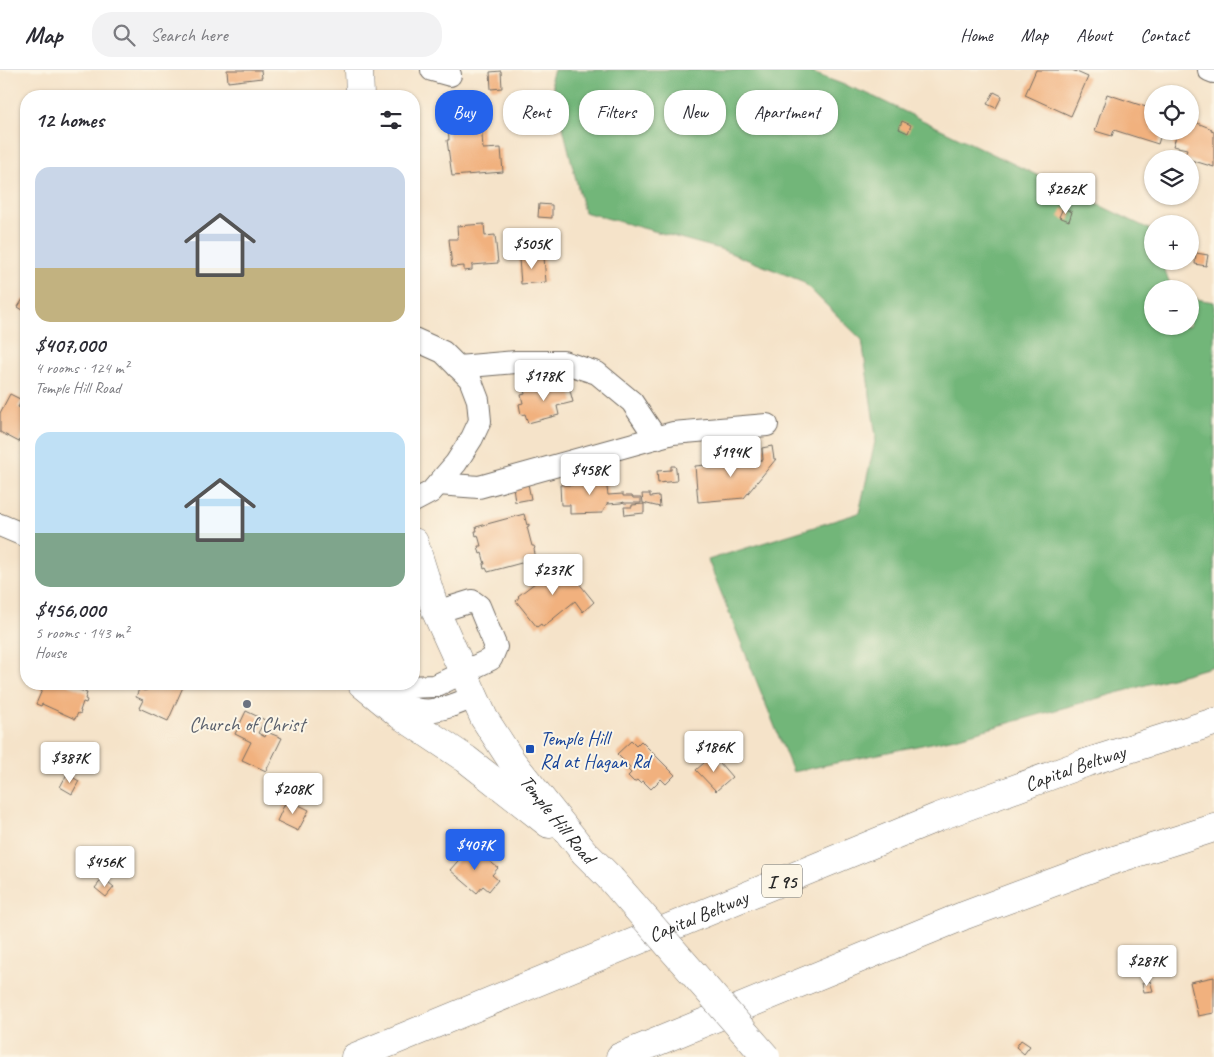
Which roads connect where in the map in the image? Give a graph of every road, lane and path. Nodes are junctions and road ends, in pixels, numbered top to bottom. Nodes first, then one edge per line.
1 (358, 70) edge
2 (1209, 70) edge
3 (1214, 72) edge
4 (360, 90) edge
5 (420, 342) edge
6 (458, 367) junction
7 (767, 425) dead end
8 (656, 438) junction
9 (438, 484) junction
10 (420, 498) edge
11 (0, 525) edge
12 (20, 533) edge
13 (420, 561) edge
14 (436, 612) junction
15 (468, 685) junction
16 (420, 687) edge
17 (370, 690) edge
18 (374, 690) edge
19 (1214, 722) edge
20 (1214, 828) edge
21 (584, 852) junction
22 (355, 1057) edge
23 (620, 1057) edge
24 (766, 1057) edge

1 - 4 main road
2 - 3 street
5 - 6 street
6 - 8 street
6 - 9 street
7 - 8 street
8 - 9 street
9 - 10 street
11 - 12 street
13 - 14 main road, Temple Hill Road
14 - 15 main road, Temple Hill Road
14 - 15 street
15 - 16 street
15 - 18 street
15 - 21 main road, Temple Hill Road
17 - 21 main road
19 - 22 main road, Capital Beltway / I 95
20 - 23 main road
21 - 24 main road, Temple Hill Road, bridge

